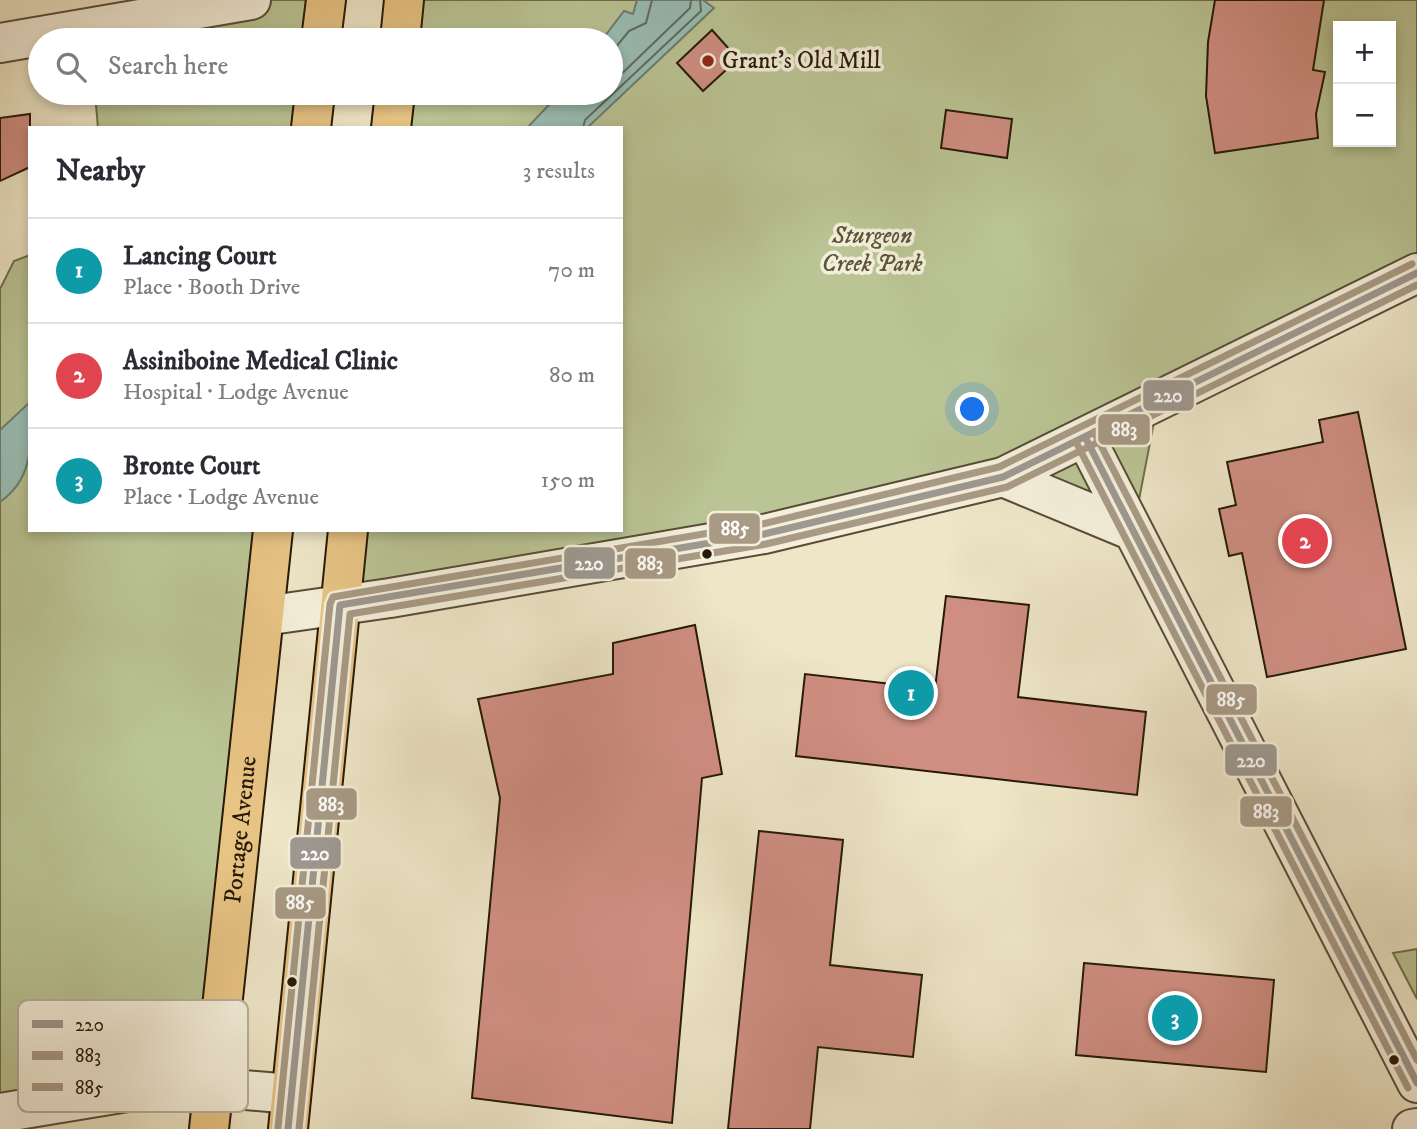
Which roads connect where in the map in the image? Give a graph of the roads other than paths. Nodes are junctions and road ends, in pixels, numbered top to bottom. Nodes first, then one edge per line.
1 (251, 0) edge
2 (326, 0) edge
3 (404, 0) edge
4 (88, 28) edge
5 (322, 28) edge
6 (401, 28) edge
7 (28, 38) edge
8 (0, 43) edge
9 (394, 105) edge
10 (391, 126) edge
11 (1417, 272) edge
12 (1085, 437) junction
13 (1003, 477) junction
14 (1133, 531) junction
15 (273, 532) edge
16 (348, 532) edge
17 (340, 605) junction
18 (264, 616) junction
19 (223, 1000) edge
20 (1417, 1083) edge
21 (248, 1098) edge
22 (18, 1110) edge
23 (290, 1111) edge
24 (0, 1113) edge

1 - 4 street
2 - 5 highway
3 - 6 highway
7 - 8 street
9 - 10 highway
11 - 12 street
12 - 13 street
12 - 14 street
13 - 14 street
13 - 17 street
14 - 20 street
15 - 18 highway, Portage Avenue
16 - 17 highway
17 - 18 street
17 - 23 highway
18 - 19 highway, Portage Avenue
21 - 23 street
22 - 24 street

